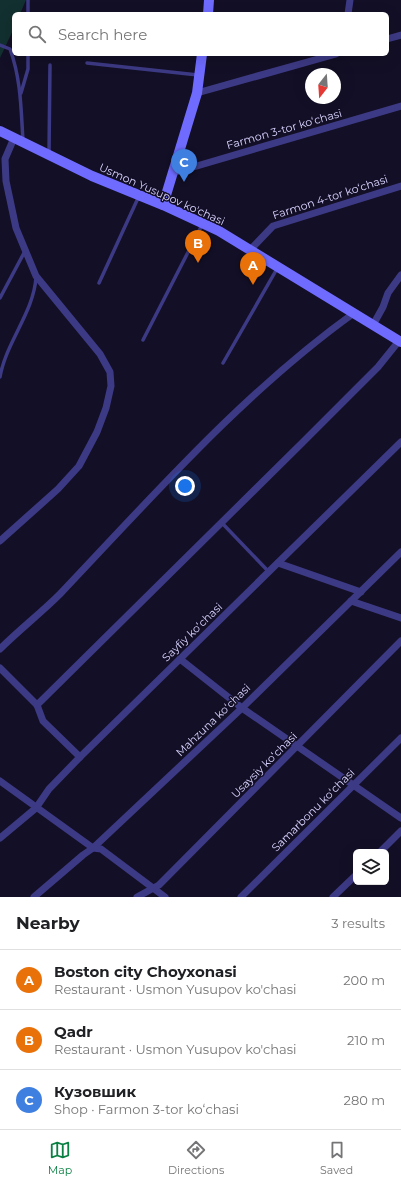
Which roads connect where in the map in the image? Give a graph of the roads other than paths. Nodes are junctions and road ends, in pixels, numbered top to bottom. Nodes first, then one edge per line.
1 (28, 0) edge
2 (209, 0) edge
3 (350, 0) edge
4 (28, 12) edge
5 (208, 12) edge
6 (348, 12) edge
7 (401, 35) edge
8 (389, 38) edge
9 (0, 45) edge
10 (12, 54) edge
11 (13, 56) edge
12 (28, 56) edge
13 (199, 56) edge
14 (320, 56) edge
15 (87, 63) dead end
16 (50, 65) dead end
17 (200, 75) junction
18 (197, 93) junction
19 (21, 94) junction
20 (401, 106) edge
21 (0, 130) edge
22 (18, 140) junction
23 (49, 154) junction
24 (173, 173) junction
25 (401, 186) edge
26 (139, 195) junction
27 (163, 205) junction
28 (202, 224) junction
29 (250, 250) junction
30 (25, 251) junction
31 (278, 266) junction
32 (401, 275) edge
33 (36, 276) junction
34 (99, 283) dead end
35 (0, 298) edge
36 (354, 313) junction
37 (373, 325) junction
38 (144, 340) dead end
39 (400, 342) edge
40 (224, 363) dead end
41 (0, 377) edge
42 (401, 442) edge
43 (222, 523) junction
44 (0, 542) edge
45 (401, 552) edge
46 (278, 564) junction
47 (269, 572) junction
48 (361, 592) junction
49 (351, 601) junction
50 (401, 618) edge
51 (401, 641) edge
52 (0, 649) edge
53 (180, 659) junction
54 (0, 668) edge
55 (37, 705) junction
56 (242, 708) junction
57 (401, 738) edge
58 (297, 746) junction
59 (80, 757) junction
60 (0, 781) edge
61 (355, 785) junction
62 (36, 808) junction
63 (401, 818) edge
64 (401, 831) edge
65 (0, 838) edge
66 (93, 848) junction
67 (383, 849) edge
68 (353, 878) edge
69 (151, 888) junction
70 (34, 897) edge
71 (137, 897) edge
72 (165, 897) edge
73 (241, 897) edge
74 (333, 897) edge

1 - 4 lane
2 - 5 main road
3 - 6 street
7 - 8 street
9 - 10 lane
11 - 19 lane
12 - 19 lane
13 - 17 main road
14 - 18 street
15 - 17 lane
16 - 23 lane
17 - 18 main road
18 - 24 main road
19 - 22 lane
20 - 24 street, Farmon 3-tor koʻchasi
21 - 22 main road, Usmon Yusupov ko'chasi
22 - 23 main road, Usmon Yusupov ko'chasi
22 - 30 street
23 - 26 main road, Usmon Yusupov ko'chasi
24 - 27 main road
25 - 29 street, Farmon 4-tor koʻchasi
26 - 27 main road, Usmon Yusupov ko'chasi
26 - 34 lane
27 - 28 main road, Usmon Yusupov ko'chasi
28 - 29 main road, Usmon Yusupov ko'chasi
28 - 38 lane
29 - 31 main road, Usmon Yusupov ko'chasi
30 - 33 street
30 - 35 lane
31 - 36 main road, Usmon Yusupov ko'chasi
31 - 40 lane
32 - 37 street
33 - 41 lane
33 - 44 street
36 - 37 main road, Usmon Yusupov ko'chasi
36 - 52 street
37 - 39 main road, Usmon Yusupov ko'chasi
39 - 43 street
42 - 46 street, Sayfiy koʻchasi
43 - 47 lane
43 - 55 street
45 - 48 street, Mahzuna koʻchasi
46 - 47 street, Sayfiy koʻchasi
46 - 48 street
47 - 53 street, Sayfiy koʻchasi
48 - 49 street, Mahzuna koʻchasi
49 - 50 street
49 - 56 street, Mahzuna koʻchasi
51 - 58 street, Usaysiy koʻchasi
53 - 56 street
53 - 59 street, Sayfiy koʻchasi
54 - 55 street
55 - 59 street
56 - 58 street
56 - 66 street, Mahzuna koʻchasi
57 - 61 street, Samarbonu koʻchasi
58 - 61 street
58 - 69 street, Usaysiy koʻchasi
59 - 62 street, Sayfiy koʻchasi
60 - 62 street
61 - 63 street
61 - 73 street, Samarbonu koʻchasi
62 - 65 street, Sayfiy koʻchasi
62 - 66 street
64 - 67 street
66 - 69 street
66 - 70 street, Mahzuna koʻchasi
68 - 74 street
69 - 71 street, Usaysiy koʻchasi
69 - 72 street

